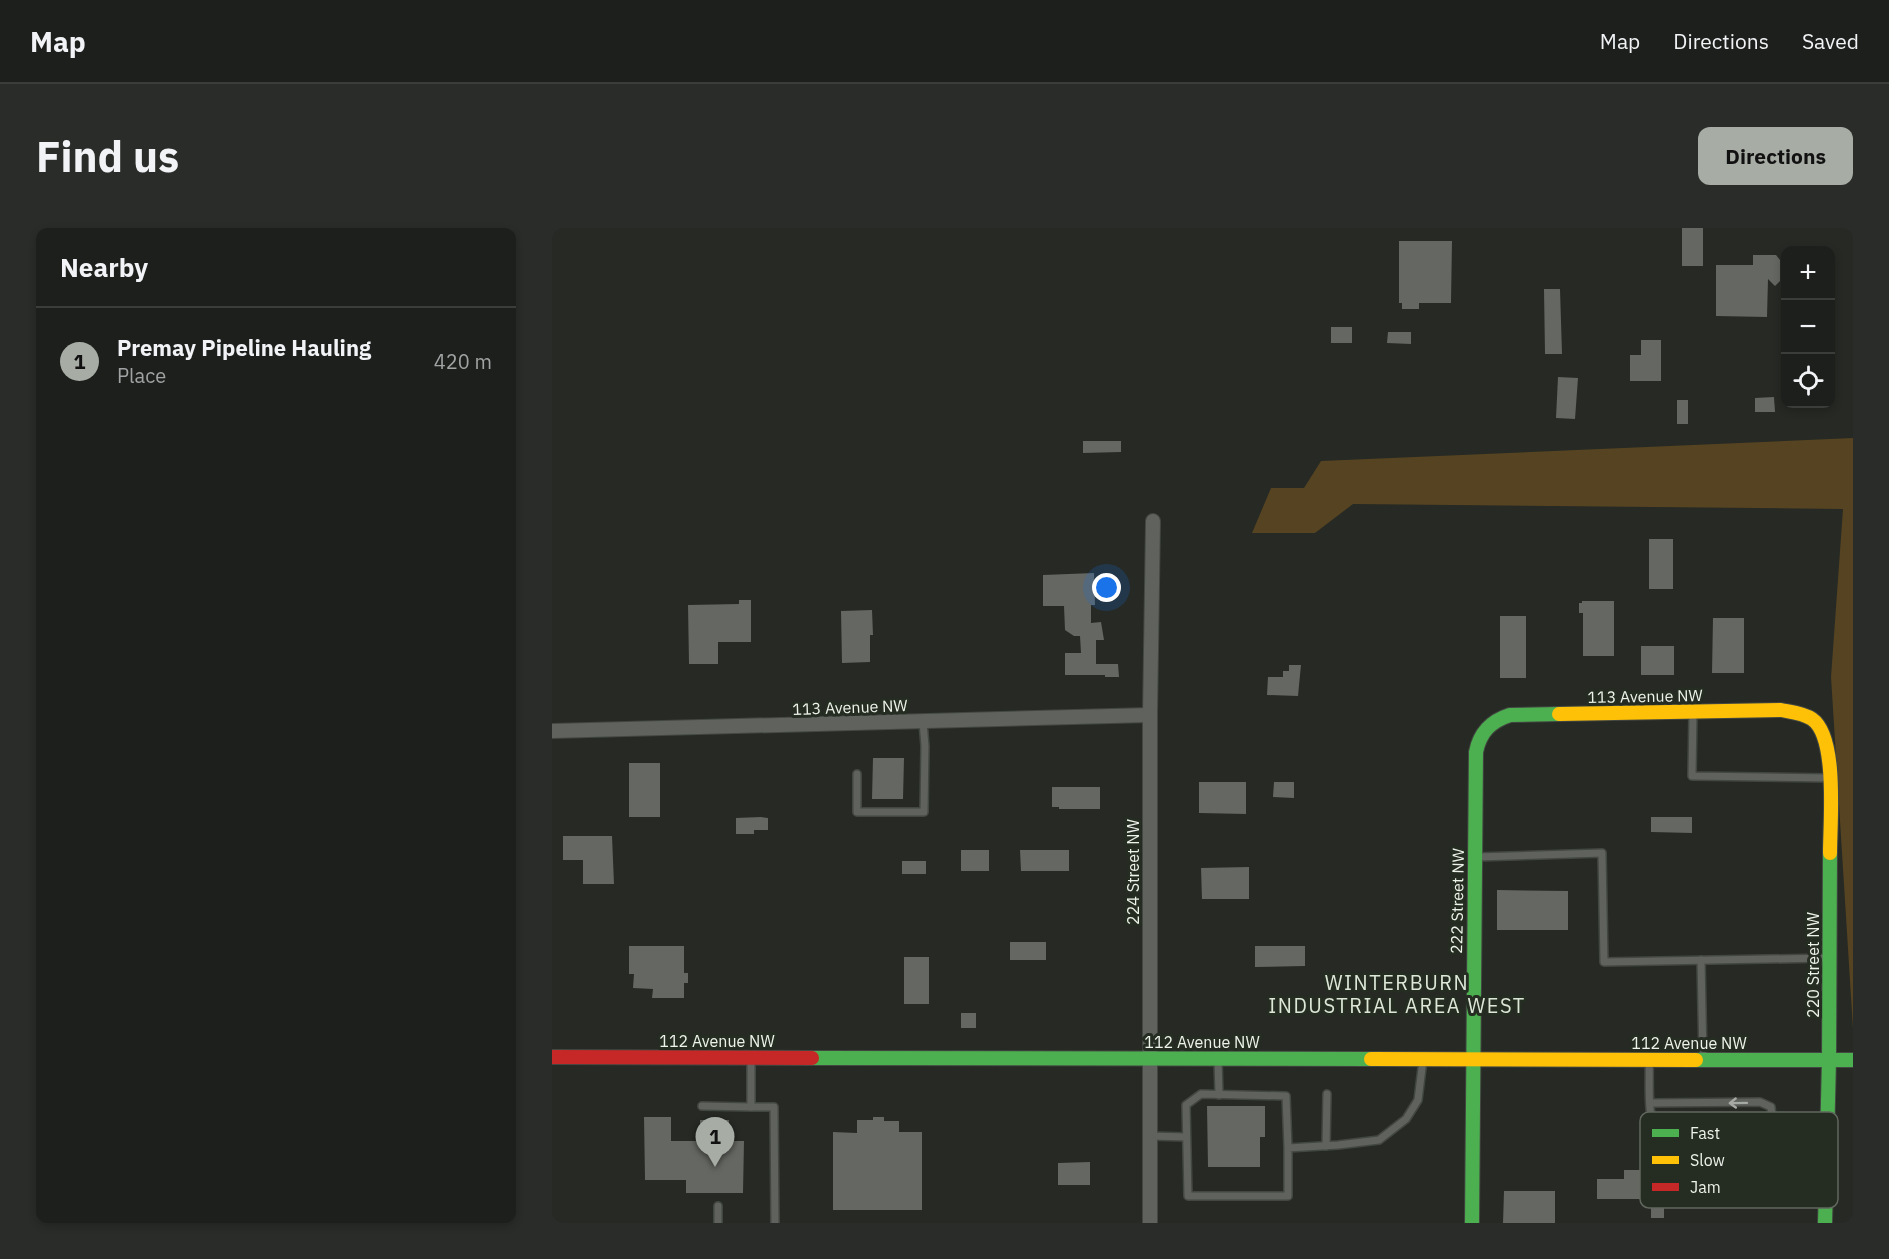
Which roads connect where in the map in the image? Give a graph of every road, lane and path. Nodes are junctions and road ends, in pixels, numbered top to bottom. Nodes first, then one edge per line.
1 (1153, 521) dead end
2 (1693, 712) junction
3 (1806, 714) joint
4 (1150, 715) junction
5 (923, 722) junction
6 (1487, 726) joint
7 (552, 731) edge
8 (857, 774) dead end
9 (1830, 778) junction
10 (1474, 857) junction
11 (1829, 958) junction
12 (1701, 960) junction
13 (552, 1057) edge
14 (750, 1058) junction
15 (1423, 1058) junction
16 (1472, 1058) junction
17 (1149, 1059) junction
18 (1218, 1059) junction
19 (1649, 1059) junction
20 (1703, 1059) junction
21 (1829, 1060) junction
22 (1853, 1060) edge
23 (1327, 1094) dead end
24 (1219, 1095) junction
25 (1651, 1103) junction
26 (702, 1106) dead end
27 (751, 1107) junction
28 (1652, 1112) edge
29 (1772, 1112) edge
30 (1828, 1112) edge
31 (1150, 1136) junction
32 (1186, 1137) junction
33 (1326, 1146) junction
34 (1288, 1148) junction
35 (718, 1206) dead end
36 (1825, 1208) edge
37 (718, 1223) edge
38 (775, 1223) edge
39 (1150, 1223) edge
40 (1472, 1223) edge
41 (1825, 1223) edge

1 - 4 street, 224 Street NW
2 - 3 street, 113 Avenue NW
2 - 6 street, 113 Avenue NW
2 - 9 lane
3 - 9 street, 220 Street NW
4 - 5 street, 113 Avenue NW
4 - 17 street, 224 Street NW
5 - 7 street, 113 Avenue NW
5 - 8 lane
6 - 10 street, 222 Street NW
9 - 11 street, 220 Street NW
10 - 12 lane
10 - 16 street, 222 Street NW
11 - 12 lane
11 - 21 street, 220 Street NW
12 - 20 lane
13 - 14 street, 112 Avenue NW
14 - 17 street, 112 Avenue NW
14 - 27 lane
15 - 16 street, 112 Avenue NW
15 - 18 street, 112 Avenue NW
15 - 33 lane
16 - 19 street, 112 Avenue NW
16 - 40 street, 222 Street NW
17 - 18 street, 112 Avenue NW
17 - 31 street, 224 Street NW
18 - 24 lane
19 - 20 street, 112 Avenue NW
19 - 25 lane
20 - 21 street, 112 Avenue NW
21 - 22 street, 112 Avenue NW
21 - 30 street, 220 Street NW
23 - 33 lane
24 - 32 lane
24 - 34 lane
25 -> 28 lane
29 -> 25 lane
26 - 27 lane
27 - 38 lane
31 - 32 lane
31 - 39 street, 224 Street NW
32 - 34 lane
33 - 34 lane
35 - 37 lane
36 - 41 street, 220 Street NW

